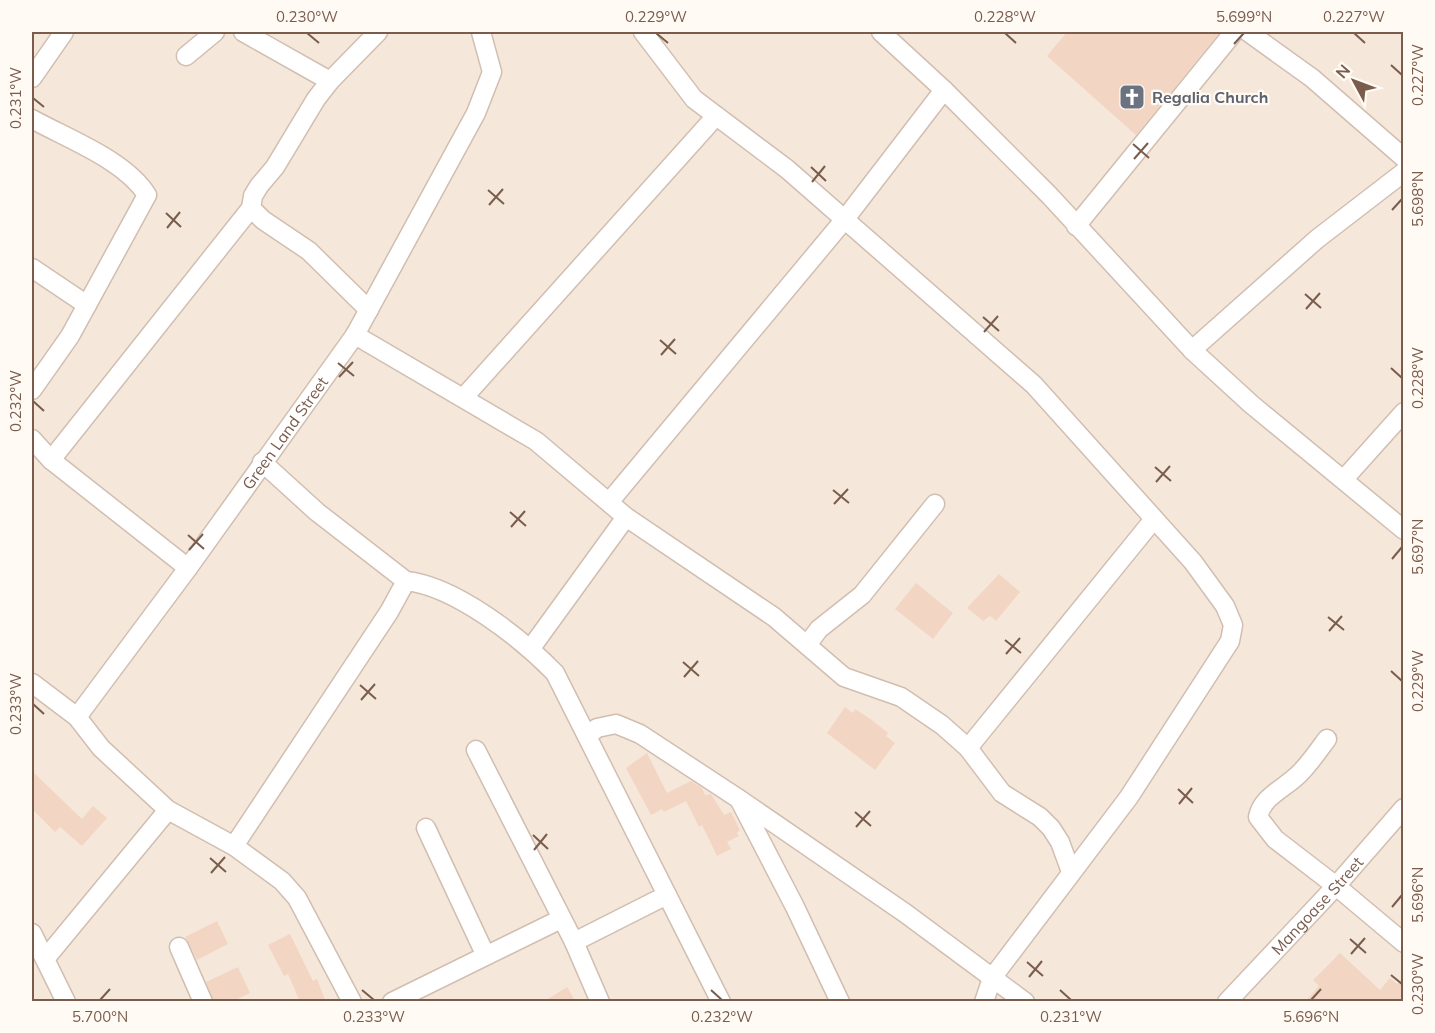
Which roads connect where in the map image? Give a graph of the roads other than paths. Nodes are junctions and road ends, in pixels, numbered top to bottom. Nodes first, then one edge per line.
1 (64, 32) edge
2 (215, 32) edge
3 (243, 32) edge
4 (378, 32) edge
5 (481, 32) edge
6 (643, 32) edge
7 (880, 32) edge
8 (1234, 32) edge
9 (1248, 32) edge
10 (186, 56) dead end
11 (32, 78) edge
12 (330, 81) junction
13 (944, 90) junction
14 (716, 116) junction
15 (32, 119) edge
16 (1404, 158) edge
17 (1404, 172) edge
18 (251, 208) junction
19 (845, 219) junction
20 (1076, 226) junction
21 (32, 268) edge
22 (87, 305) junction
23 (369, 310) junction
24 (355, 335) junction
25 (1192, 350) junction
26 (32, 390) edge
27 (464, 397) junction
28 (1404, 412) edge
29 (32, 439) edge
30 (51, 460) junction
31 (262, 462) junction
32 (1344, 479) junction
33 (610, 501) junction
34 (935, 504) dead end
35 (626, 517) junction
36 (1154, 519) junction
37 (1404, 530) edge
38 (188, 568) junction
39 (406, 581) junction
40 (807, 645) junction
41 (531, 648) junction
42 (32, 683) edge
43 (77, 717) junction
44 (587, 736) junction
45 (1327, 739) dead end
46 (968, 748) junction
47 (476, 750) dead end
48 (739, 798) junction
49 (1404, 808) edge
50 (168, 810) junction
51 (426, 828) dead end
52 (234, 846) junction
53 (1071, 872) junction
54 (1336, 886) junction
55 (667, 895) junction
56 (561, 919) junction
57 (32, 933) edge
58 (573, 942) junction
59 (1404, 943) edge
60 (179, 947) dead end
61 (485, 954) junction
62 (45, 959) junction
63 (992, 978) junction
64 (66, 1002) edge
65 (203, 1002) edge
66 (352, 1002) edge
67 (392, 1002) edge
68 (600, 1002) edge
69 (721, 1002) edge
70 (840, 1002) edge
71 (984, 1002) edge
72 (1025, 1002) edge
73 (1227, 1002) edge

1 - 11 street
2 - 10 street
3 - 12 street
4 - 12 street
5 - 23 street, Green Land Street
6 - 14 street
7 - 13 street
8 - 20 street
9 - 16 street
12 - 18 street
13 - 19 street
13 - 20 street
14 - 19 street
14 - 27 street
15 - 22 street
17 - 25 street
18 - 23 street
18 - 30 street
19 - 33 street
19 - 36 street
20 - 25 street
21 - 22 street
22 - 26 street
23 - 24 street, Green Land Street
24 - 27 street
24 - 31 street, Green Land Street
25 - 32 street
27 - 33 street
28 - 32 street
29 - 30 street
30 - 38 street
31 - 38 street, Green Land Street
31 - 39 street
32 - 37 street
33 - 35 street
34 - 40 street
35 - 40 street
35 - 41 street
36 - 46 street
36 - 53 street
38 - 43 street, Green Land Street
39 - 41 street
39 - 52 street
40 - 46 street
41 - 44 street
42 - 43 street
43 - 50 street
44 - 48 street
44 - 55 street
45 - 54 street
46 - 53 street
47 - 56 street
48 - 63 street
48 - 70 street
49 - 54 street, Mangoase Street
50 - 52 street
50 - 62 street
51 - 61 street
52 - 66 street
53 - 63 street
54 - 59 street
54 - 73 street, Mangoase Street
55 - 58 street
55 - 69 street
56 - 58 street
56 - 61 street
57 - 62 street
58 - 68 street
60 - 65 street
61 - 67 street
62 - 64 street
63 - 71 street
63 - 72 street

